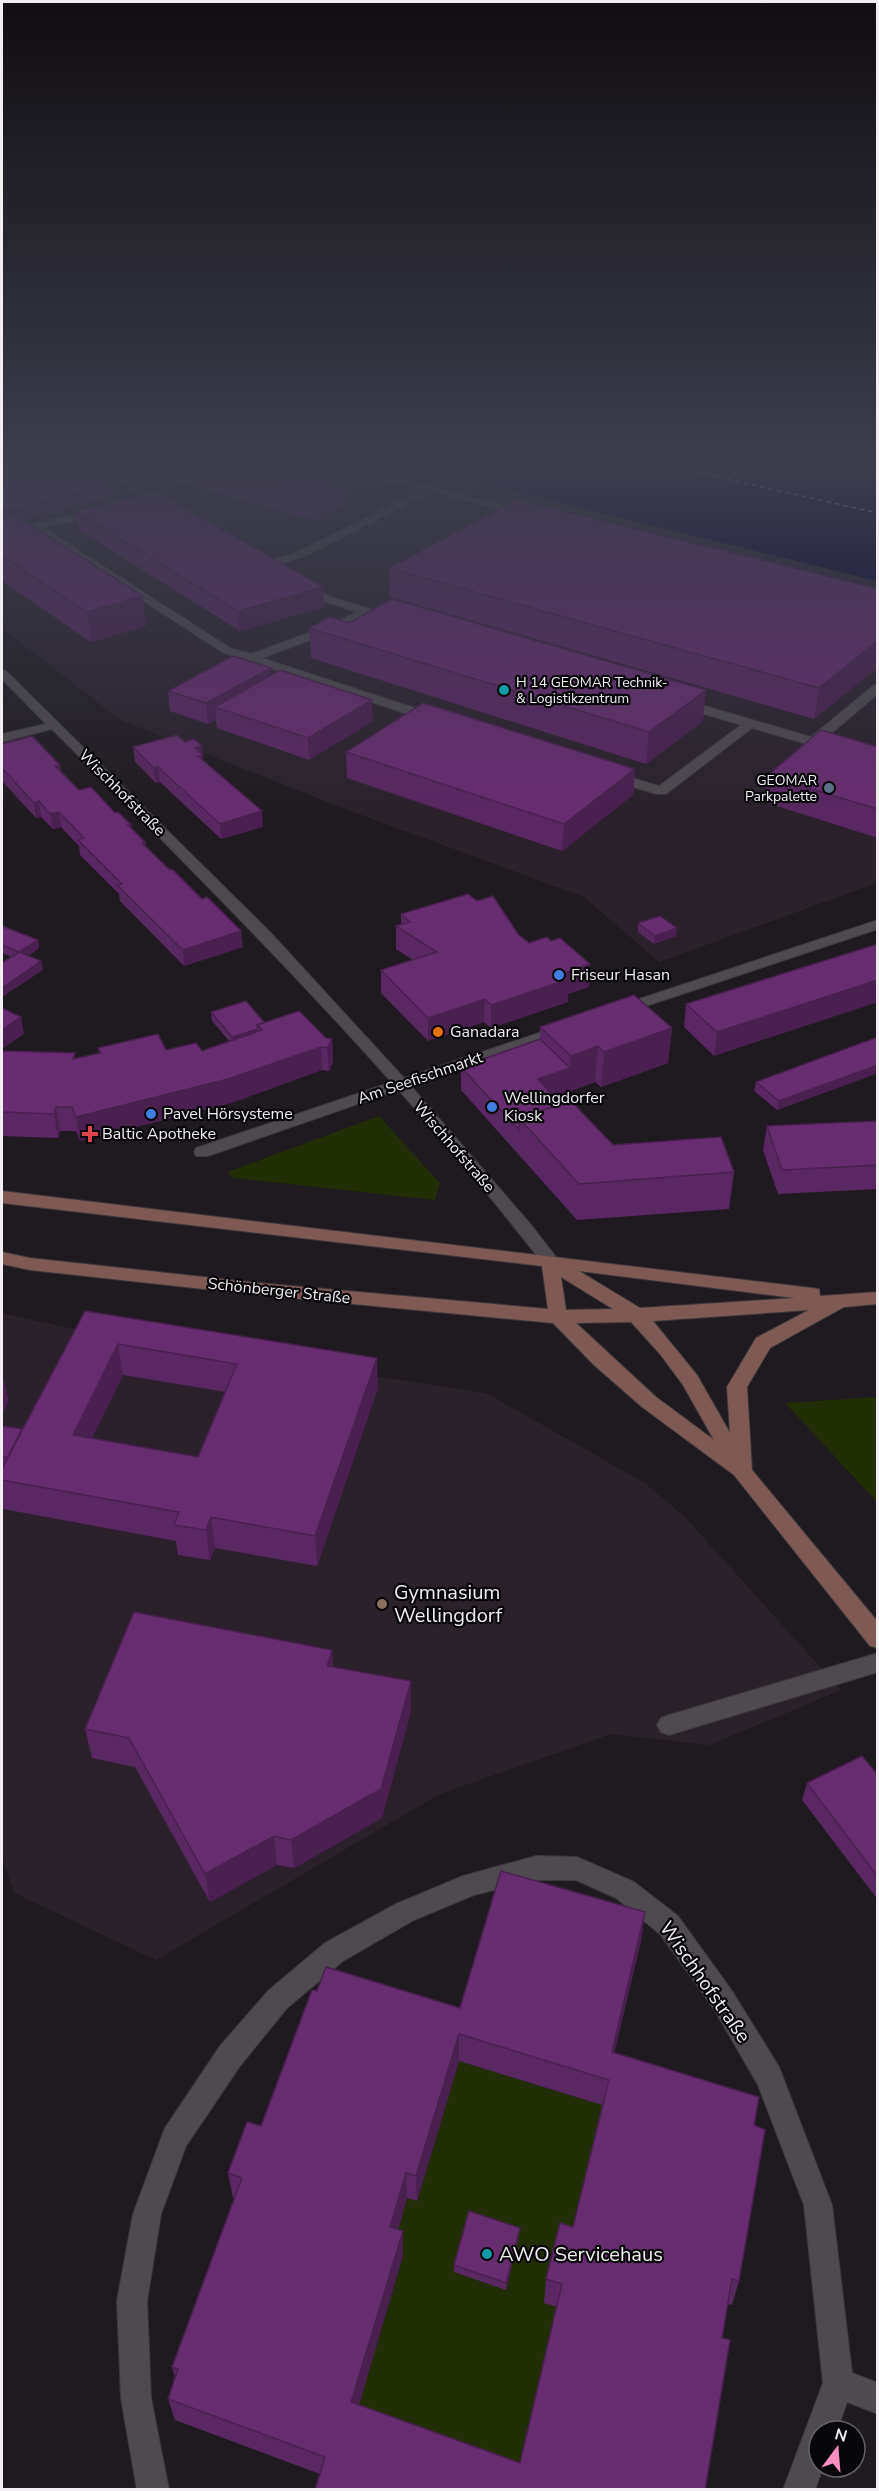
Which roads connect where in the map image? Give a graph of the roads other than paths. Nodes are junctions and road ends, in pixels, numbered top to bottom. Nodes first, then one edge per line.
1 (120, 582) edge
2 (298, 582) edge
3 (367, 611) junction
4 (401, 621) edge
5 (250, 659) junction
6 (2, 673) edge
7 (878, 688) edge
8 (672, 700) edge
9 (448, 723) edge
10 (751, 723) junction
11 (55, 725) junction
12 (2, 738) edge
13 (813, 741) junction
14 (878, 761) edge
15 (605, 773) edge
16 (878, 924) edge
17 (605, 1016) edge
18 (582, 1023) edge
19 (400, 1084) junction
20 (202, 1152) dead end
21 (2, 1197) edge
22 (2, 1258) edge
23 (550, 1261) junction
24 (849, 1298) junction
25 (878, 1298) edge
26 (635, 1314) junction
27 (558, 1317) junction
28 (743, 1473) junction
29 (878, 1639) edge
30 (878, 1662) edge
31 (669, 1725) dead end
32 (838, 2383) junction
33 (878, 2399) edge
34 (825, 2419) edge
35 (807, 2468) edge
36 (153, 2490) edge
37 (799, 2490) edge

1 - 5 street
2 - 3 street
3 - 4 street
3 - 5 street
5 - 9 street
6 - 11 street, Wischhofstraße
7 - 13 street
8 - 10 street
10 - 13 street
10 - 15 street
11 - 12 street
11 - 19 street, Wischhofstraße
13 - 14 street
16 - 17 street
18 - 19 street, Am Seefischmarkt
19 - 20 street, Am Seefischmarkt
19 - 23 street, Wischhofstraße
21 - 23 main road, Schönberger Straße
22 - 27 main road, Schönberger Straße
23 - 24 main road, Schönberger Straße
23 - 26 main road, Wischhofstraße
23 - 27 main road
24 - 25 main road, Schönberger Straße
24 - 26 main road, Schönberger Straße
24 - 28 main road, Schönberger Straße
26 - 27 main road, Schönberger Straße
26 - 28 main road, Wischhofstraße
27 - 28 main road
28 - 29 main road, Wischhofstraße
30 - 31 street
32 - 33 street
32 - 34 street, Wischhofstraße
32 - 36 street, Wischhofstraße
35 - 37 street

